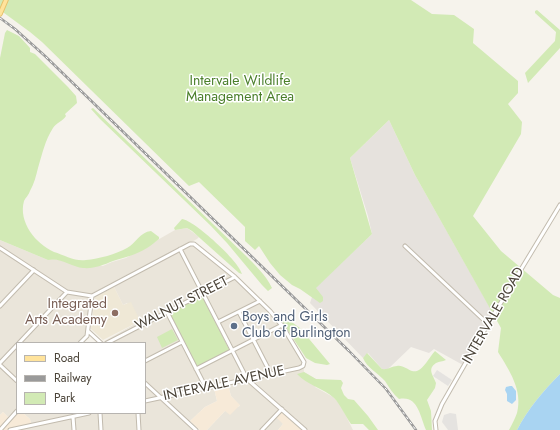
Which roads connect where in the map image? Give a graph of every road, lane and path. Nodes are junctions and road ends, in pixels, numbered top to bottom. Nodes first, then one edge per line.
1 (6, 0) edge
2 (1, 12) edge
3 (560, 205) edge
4 (405, 246) dead end
5 (0, 248) edge
6 (180, 249) junction
7 (34, 270) junction
8 (235, 277) junction
9 (67, 292) junction
10 (204, 293) junction
11 (92, 296) junction
12 (260, 301) junction
13 (0, 306) edge
14 (167, 312) junction
15 (239, 312) junction
16 (218, 322) junction
17 (488, 324) junction
18 (282, 325) junction
19 (88, 331) junction
20 (254, 340) junction
21 (20, 342) edge
22 (81, 342) edge
23 (100, 342) edge
24 (109, 342) edge
25 (182, 342) junction
26 (16, 346) edge
27 (233, 350) junction
28 (146, 360) edge
29 (0, 364) edge
30 (196, 370) junction
31 (271, 374) junction
32 (247, 379) junction
33 (16, 380) edge
34 (146, 384) edge
35 (206, 388) junction
36 (160, 397) junction
37 (146, 401) edge
38 (282, 409) junction
39 (16, 412) edge
40 (78, 414) edge
41 (100, 414) edge
42 (138, 414) edge
43 (73, 417) junction
44 (0, 430) edge
45 (10, 430) edge
46 (74, 430) edge
47 (101, 430) edge
48 (139, 430) edge
49 (196, 430) edge
50 (262, 430) edge
51 (305, 430) edge
52 (436, 430) edge

1 - 2 main road
3 - 17 street, INTERVALE ROAD
4 - 17 street
5 - 7 street
6 - 8 street
6 - 10 street
6 - 11 street
7 - 9 street
7 - 13 street
8 - 10 street, WALNUT STREET
8 - 12 street
9 - 11 street
9 - 21 street
10 - 14 street, WALNUT STREET
10 - 16 street
11 - 19 street
12 - 15 street
12 - 18 street
14 - 24 street, WALNUT STREET
14 - 25 street
15 - 16 street
15 - 20 street
16 - 27 street
17 - 52 street, INTERVALE ROAD
18 - 20 street
18 - 31 street, INTERVALE AVENUE
19 - 22 street
19 - 23 street
20 - 27 street
20 - 31 street
25 - 28 street
25 - 30 street
26 - 29 street
27 - 30 street
27 - 32 street
29 - 33 street
30 - 35 street
31 - 32 street, INTERVALE AVENUE
32 - 35 street, INTERVALE AVENUE
32 - 38 street
34 - 36 street
35 - 36 street, INTERVALE AVENUE
36 - 37 street, INTERVALE AVENUE
36 - 49 street
38 - 50 street
38 - 51 street
39 - 44 street
40 - 43 street
41 - 47 street
42 - 48 street
43 - 45 street
43 - 46 street

